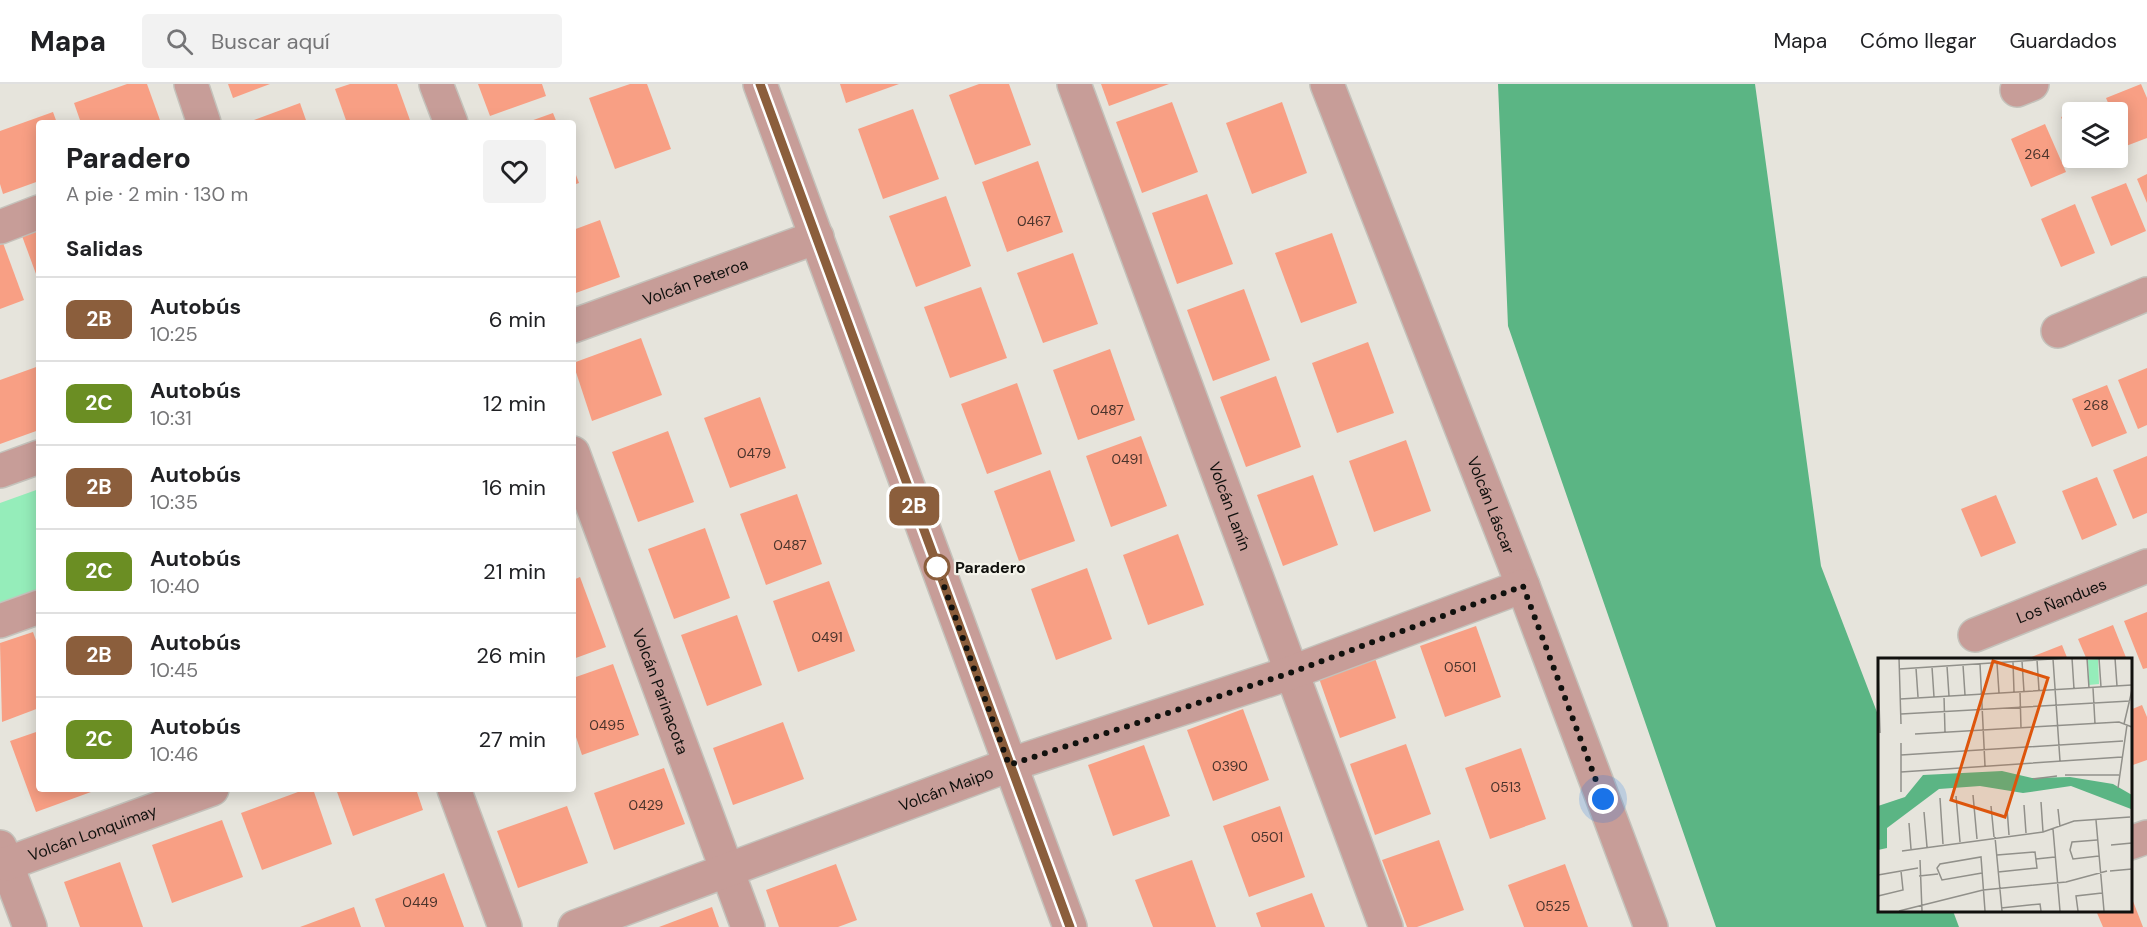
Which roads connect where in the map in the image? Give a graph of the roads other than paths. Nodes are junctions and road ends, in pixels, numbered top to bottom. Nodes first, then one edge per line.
1 (191, 84) edge
2 (436, 84) edge
3 (760, 84) edge
4 (1074, 84) edge
5 (1327, 84) edge
6 (203, 120) edge
7 (450, 120) edge
8 (36, 213) edge
9 (0, 227) edge
10 (817, 237) junction
11 (2147, 294) edge
12 (576, 325) edge
13 (2058, 331) dead end
14 (36, 458) edge
15 (576, 461) edge
16 (0, 471) edge
17 (2147, 566) edge
18 (1523, 586) junction
19 (36, 608) edge
20 (0, 621) edge
21 (1975, 635) dead end
22 (1290, 673) junction
23 (1009, 765) junction
24 (203, 792) edge
25 (455, 792) edge
26 (2147, 837) edge
27 (2132, 842) edge
28 (3, 856) edge
29 (727, 871) junction
30 (30, 927) edge
31 (505, 927) edge
32 (575, 927) edge
33 (748, 927) edge
34 (1070, 927) edge
35 (1386, 927) edge
36 (1651, 927) edge

1 - 6 street
2 - 7 street
3 - 10 street
4 - 22 street, Volcán Lanín
5 - 18 street, Volcán Láscar
8 - 9 street
10 - 12 street, Volcán Peteroa
10 - 23 street
11 - 13 street
14 - 16 street
15 - 29 street, Volcán Parinacota
17 - 21 street, Los Ñandues
18 - 22 street, Volcán Maipo
18 - 36 street, Volcán Láscar
19 - 20 street
22 - 23 street, Volcán Maipo
22 - 35 street, Volcán Lanín
23 - 29 street, Volcán Maipo
23 - 34 street
24 - 28 street, Volcán Lonquimay
25 - 31 street
26 - 27 street
28 - 30 street
29 - 32 street, Volcán Maipo
29 - 33 street, Volcán Parinacota

